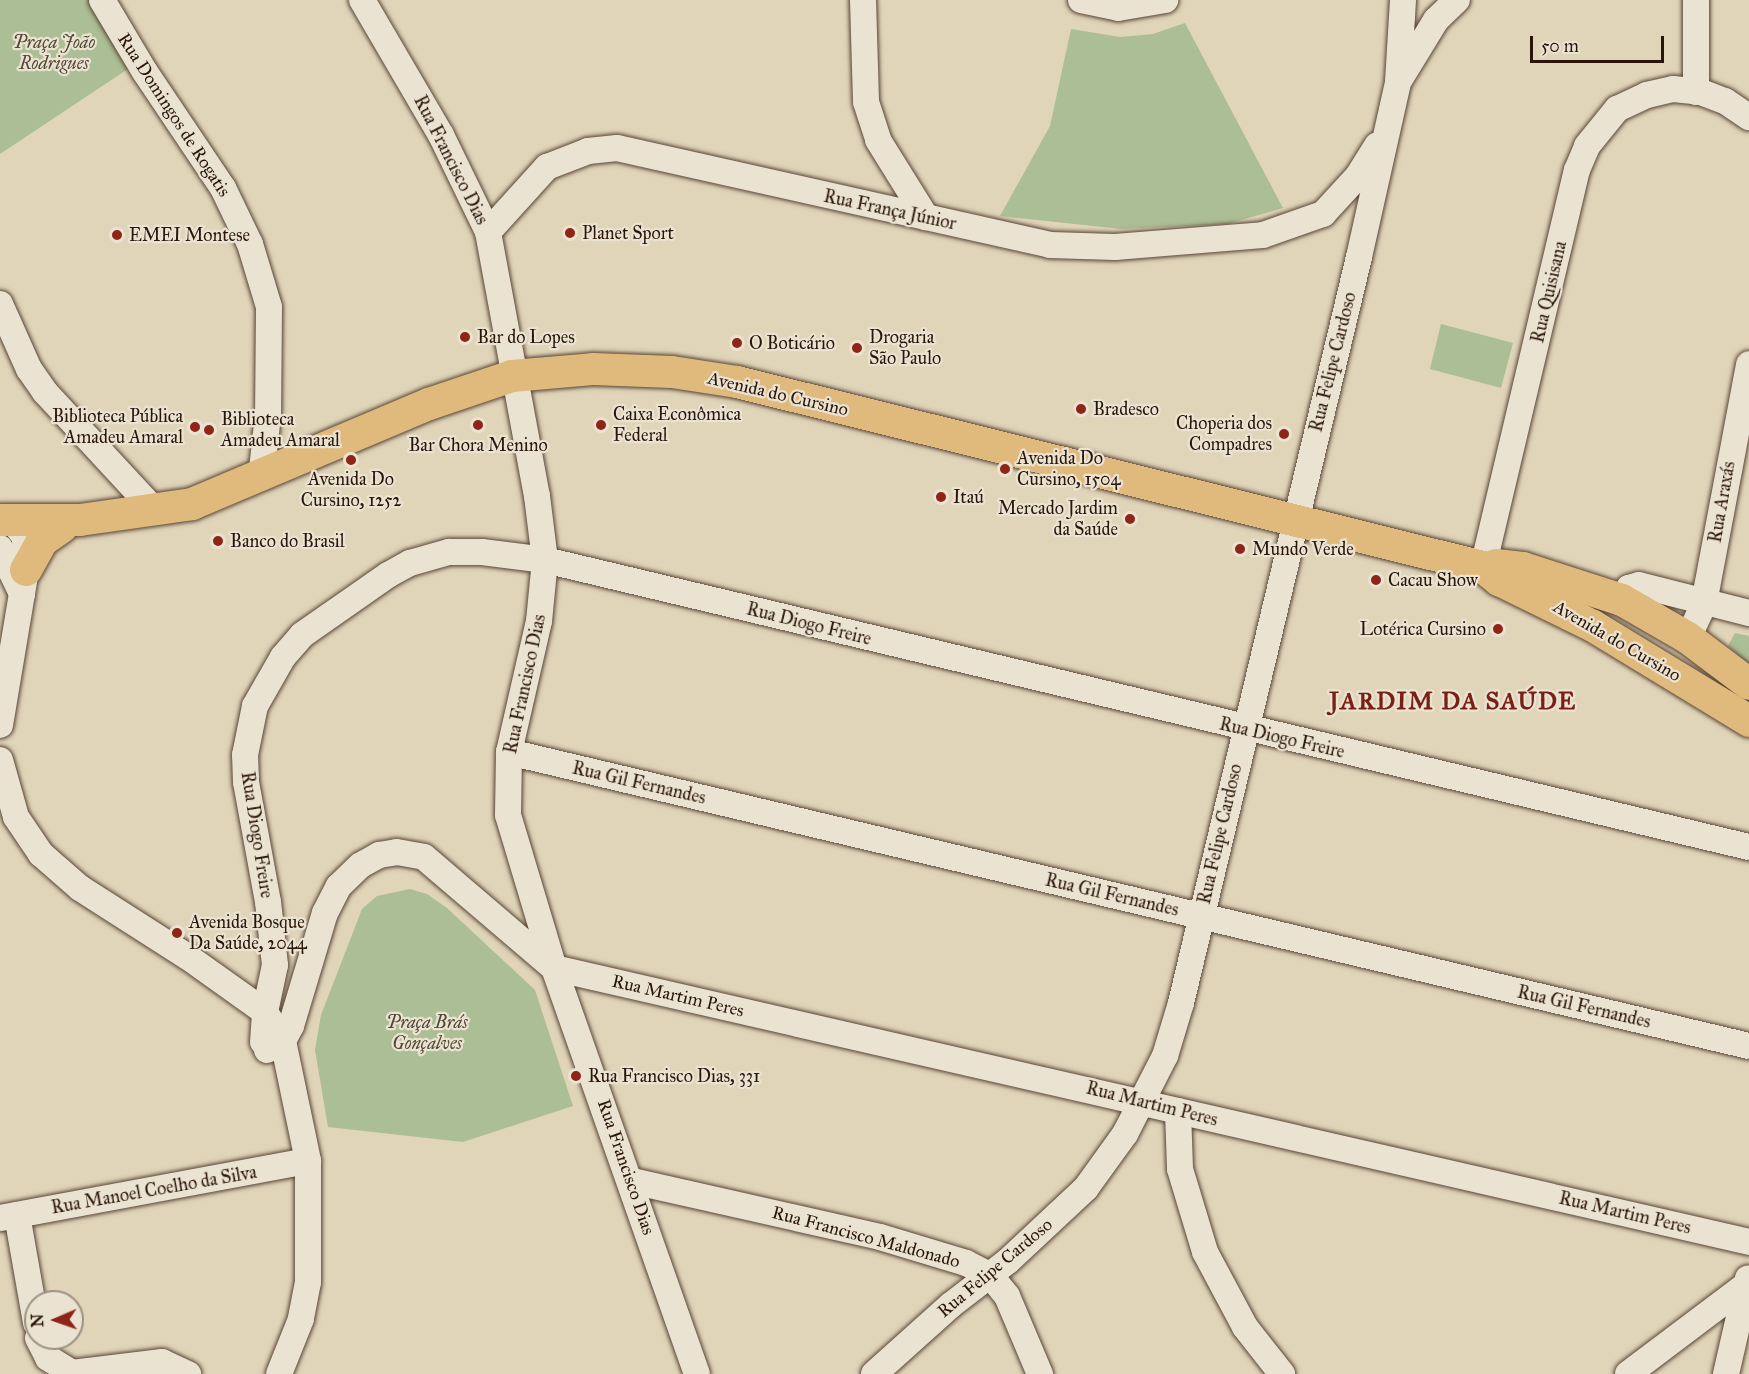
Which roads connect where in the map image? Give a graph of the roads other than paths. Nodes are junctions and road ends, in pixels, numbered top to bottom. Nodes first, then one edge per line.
1 (102, 0) edge
2 (362, 0) edge
3 (863, 0) edge
4 (1457, 0) edge
5 (1695, 0) edge
6 (1157, 1) edge
7 (1097, 2) edge
8 (1403, 10) edge
9 (1436, 20) junction
10 (1398, 82) junction
11 (1696, 92) junction
12 (1749, 117) edge
13 (1389, 121) junction
14 (895, 168) junction
15 (863, 204) junction
16 (1323, 214) junction
17 (926, 217) junction
18 (488, 232) junction
19 (1359, 257) junction
20 (0, 304) edge
21 (1749, 364) edge
22 (512, 376) junction
23 (261, 478) junction
24 (156, 512) junction
25 (1294, 518) junction
26 (71, 523) junction
27 (7, 533) edge
28 (545, 561) junction
29 (1483, 567) junction
30 (25, 584) junction
31 (1622, 600) junction
32 (1704, 603) junction
33 (1749, 613) edge
34 (1593, 626) junction
35 (1688, 638) junction
36 (4, 680) edge
37 (1749, 684) edge
38 (1749, 721) edge
39 (0, 725) edge
40 (1245, 729) junction
41 (509, 752) junction
42 (0, 760) edge
43 (1749, 846) edge
44 (1201, 916) junction
45 (274, 950) junction
46 (309, 966) junction
47 (554, 968) junction
48 (213, 978) junction
49 (265, 1012) junction
50 (271, 1044) junction
51 (1749, 1046) edge
52 (1144, 1101) junction
53 (1178, 1111) junction
54 (304, 1166) junction
55 (632, 1181) junction
56 (9, 1217) edge
57 (1749, 1242) edge
58 (990, 1275) junction
59 (1748, 1278) edge
60 (28, 1290) edge
61 (44, 1350) edge
62 (1735, 1357) edge
63 (188, 1374) edge
64 (279, 1374) edge
65 (697, 1374) edge
66 (874, 1374) edge
67 (1040, 1374) edge
68 (1281, 1374) edge
69 (1628, 1374) edge

1 - 23 street, Rua Domingos de Rogatis
2 - 18 street, Rua Francisco Dias
3 - 14 street
4 - 9 street, Rua Felipe Cardoso
5 - 11 street
6 - 7 street
8 - 9 street, Rua Felipe Cardoso
8 - 10 street, Rua Felipe Cardoso
9 - 10 street, Rua Felipe Cardoso
10 - 13 street, Rua Felipe Cardoso
11 - 12 street
11 - 29 street, Rua Quisisana
13 - 16 street, Rua França Júnior
13 - 19 street, Rua Felipe Cardoso
14 - 15 street
14 - 17 street
15 - 17 street, Rua França Júnior
15 - 18 street, Rua França Júnior
16 - 17 street, Rua França Júnior
16 - 19 street
18 - 22 street, Rua Francisco Dias
19 - 25 street, Rua Felipe Cardoso
20 - 24 street
21 - 32 street, Rua Araxás
22 - 23 main road, Avenida do Cursino
22 - 25 main road, Avenida do Cursino
22 - 28 street, Rua Francisco Dias
23 - 24 main road, Avenida do Cursino
24 - 26 main road, Avenida do Cursino
25 - 29 main road, Avenida do Cursino
25 - 40 street, Rua Felipe Cardoso
26 - 27 main road, Avenida do Cursino
26 - 30 main road
27 - 30 street
28 - 40 street, Rua Diogo Freire
28 - 41 street, Rua Francisco Dias
28 - 45 street, Rua Diogo Freire
29 - 31 main road, Avenida do Cursino
29 - 34 main road, Avenida do Cursino
30 - 36 street
31 - 32 street
31 - 35 main road, Avenida do Cursino
32 - 33 street
32 - 35 street, Rua Araxás
34 - 35 main road
34 - 38 main road, Avenida do Cursino
35 - 37 main road, Avenida do Cursino
36 - 39 street
40 - 43 street, Rua Diogo Freire
40 - 44 street, Rua Felipe Cardoso
41 - 44 street, Rua Gil Fernandes
41 - 47 street, Rua Francisco Dias
42 - 48 street
44 - 51 street, Rua Gil Fernandes
44 - 52 street, Rua Felipe Cardoso
45 - 46 street
45 - 49 street, Rua Diogo Freire
46 - 47 street
46 - 50 street
47 - 52 street, Rua Martim Peres
47 - 55 street, Rua Francisco Dias
48 - 49 street
48 - 50 street
49 - 50 street
50 - 54 street
52 - 53 street, Rua Martim Peres
52 - 58 street, Rua Felipe Cardoso
53 - 57 street, Rua Martim Peres
53 - 68 street
54 - 56 street, Rua Manoel Coelho da Silva
54 - 64 street
55 - 58 street, Rua Francisco Maldonado
55 - 65 street, Rua Francisco Dias
56 - 60 street
58 - 66 street, Rua Felipe Cardoso
58 - 67 street, Rua Francisco Maldonado
59 - 62 street
59 - 69 street
61 - 63 street

